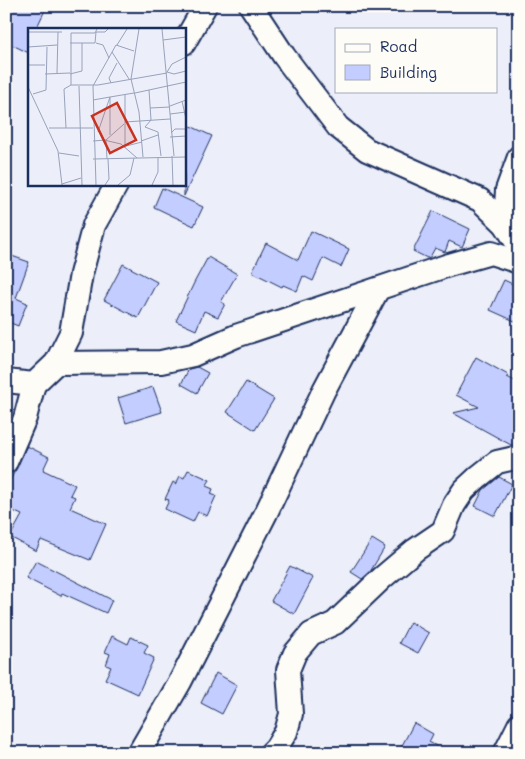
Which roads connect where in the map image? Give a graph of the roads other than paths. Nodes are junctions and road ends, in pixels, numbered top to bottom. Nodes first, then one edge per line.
1 (205, 6) edge
2 (251, 6) edge
3 (185, 41) edge
4 (519, 157) edge
5 (116, 185) edge
6 (506, 224) junction
7 (519, 246) edge
8 (519, 262) edge
9 (378, 289) junction
10 (56, 363) junction
11 (6, 381) edge
12 (34, 384) junction
13 (519, 457) edge
14 (6, 462) edge
15 (519, 725) edge
16 (139, 753) edge
17 (270, 753) edge
18 (505, 753) edge

1 - 3 street
2 - 6 street
4 - 6 street
5 - 10 street
6 - 7 street
8 - 9 street
9 - 10 street
9 - 16 street
10 - 12 street
11 - 12 street
12 - 14 street
13 - 17 street
15 - 18 street

